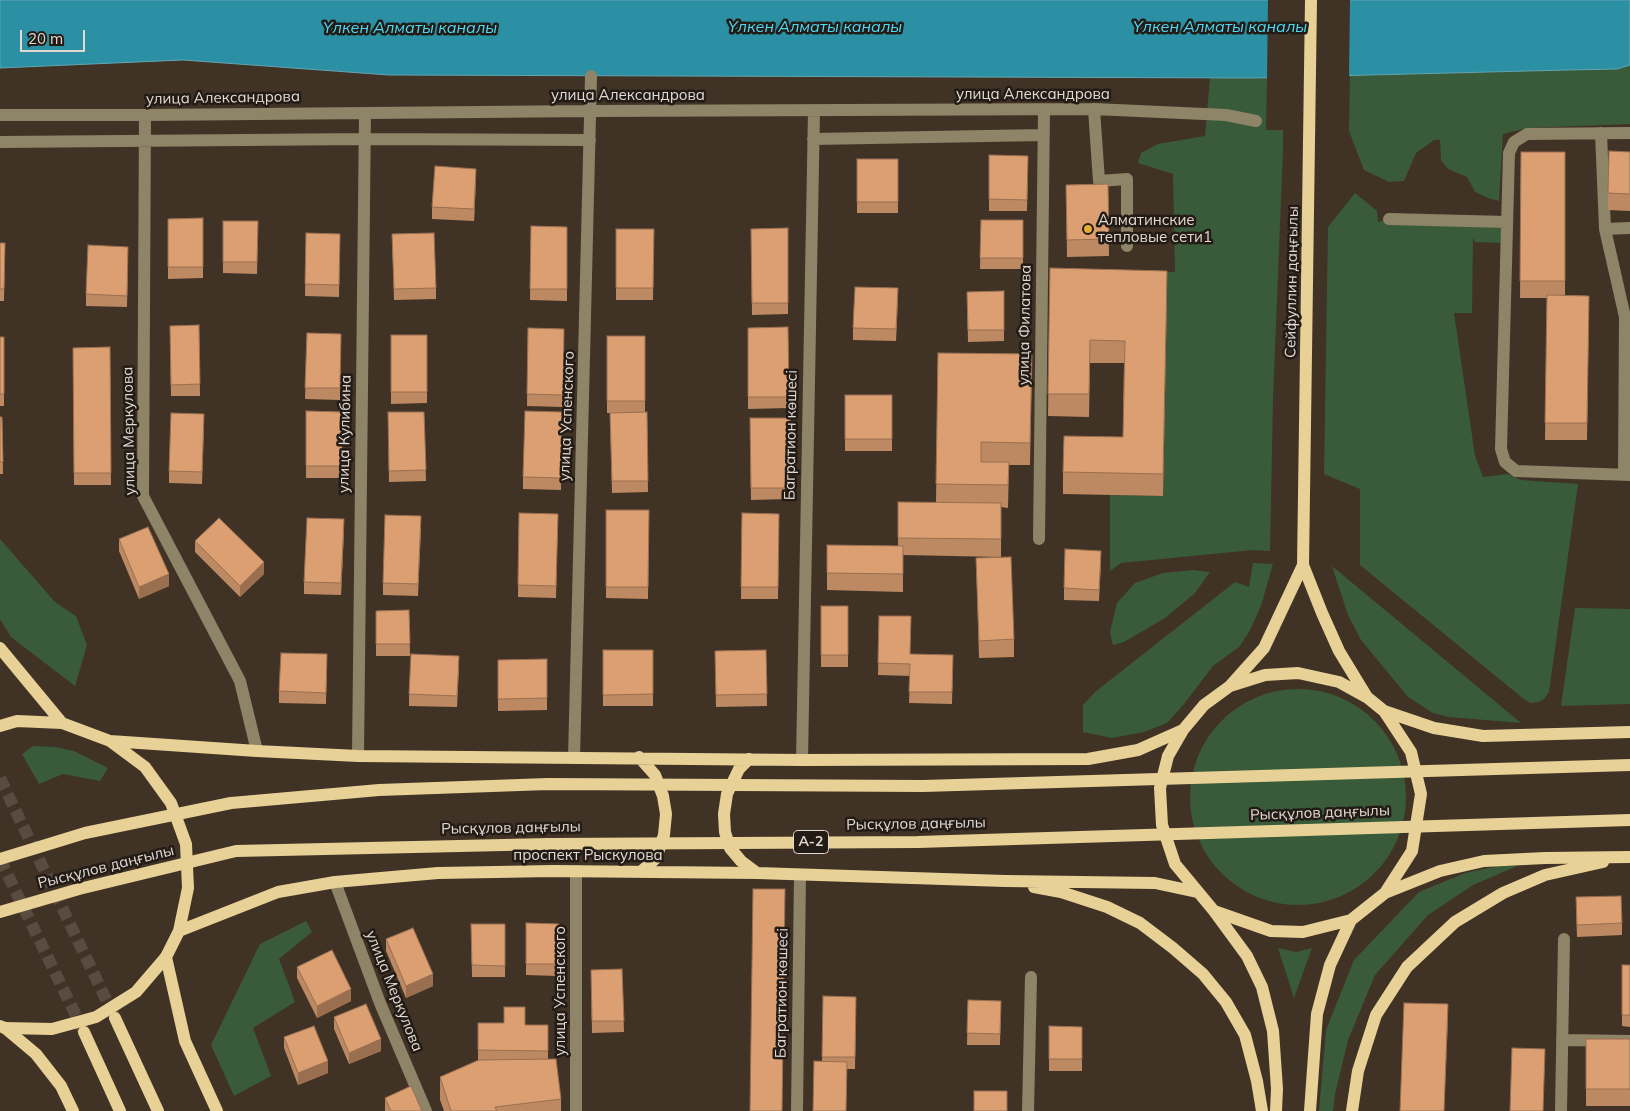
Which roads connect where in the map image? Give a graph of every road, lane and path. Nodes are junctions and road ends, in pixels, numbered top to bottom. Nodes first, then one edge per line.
1 (1311, 0) edge
2 (591, 76) dead end
3 (1094, 109) junction
4 (1044, 110) junction
5 (591, 111) junction
6 (814, 111) junction
7 (365, 113) junction
8 (0, 115) edge
9 (145, 115) junction
10 (1256, 121) dead end
11 (1601, 133) junction
12 (1630, 133) edge
13 (1044, 136) junction
14 (365, 139) junction
15 (813, 139) junction
16 (145, 140) junction
17 (590, 140) junction
18 (0, 142) edge
19 (1389, 219) dead end
20 (1507, 222) junction
21 (1630, 228) edge
22 (1605, 229) junction
23 (1127, 246) dead end
24 (1627, 474) edge
25 (1039, 539) dead end
26 (1303, 565) junction
27 (0, 648) edge
28 (1230, 686) junction
29 (1368, 698) junction
30 (1384, 712) junction
31 (62, 723) junction
32 (0, 726) edge
33 (1184, 730) junction
34 (1630, 732) edge
35 (110, 740) junction
36 (257, 751) junction
37 (358, 756) junction
38 (639, 757) junction
39 (574, 758) junction
40 (749, 759) junction
41 (802, 760) junction
42 (1630, 765) edge
43 (1630, 820) edge
44 (1630, 857) edge
45 (0, 859) edge
46 (576, 871) junction
47 (642, 871) junction
48 (757, 873) junction
49 (800, 875) junction
50 (1005, 881) junction
51 (335, 882) junction
52 (1197, 892) junction
53 (1385, 893) junction
54 (1214, 910) junction
55 (0, 912) edge
56 (1351, 920) junction
57 (179, 931) junction
58 (1564, 939) dead end
59 (166, 957) junction
60 (1031, 977) dead end
61 (115, 1018) tunnel mouth
62 (3, 1027) edge
63 (84, 1032) tunnel mouth
64 (1562, 1040) junction
65 (1630, 1041) edge
66 (73, 1111) edge
67 (120, 1111) edge
68 (158, 1111) edge
69 (216, 1111) edge
70 (426, 1111) edge
71 (576, 1111) edge
72 (797, 1111) edge
73 (1028, 1111) edge
74 (1262, 1111) edge
75 (1276, 1111) edge
76 (1310, 1111) edge
77 (1352, 1111) edge
78 (1561, 1111) edge

1 - 26 main road, Сейфуллин даңғылы
2 - 5 street, улица Успенского
3 - 4 street, улица Александрова
3 - 10 street, улица Александрова
3 - 23 street
4 - 6 street, улица Александрова
4 - 13 street, улица Филатова
5 - 6 street, улица Александрова
5 - 7 street, улица Александрова
5 - 17 street, улица Успенского
6 - 15 street, Багратион көшесі
7 - 9 street, улица Александрова
7 - 14 street, улица Кулибина
8 - 9 street, улица Александрова
9 - 16 street, улица Меркулова
11 - 12 street
11 - 20 street
11 - 22 street
13 - 15 street
13 - 25 street, улица Филатова
14 - 16 street
14 - 17 street
14 - 37 street, улица Кулибина
15 - 41 street, Багратион көшесі
16 - 18 street
16 - 36 street, улица Меркулова
17 - 39 street, улица Успенского
19 - 20 street
20 - 24 street
21 - 22 street
22 - 24 street
26 - 28 main road, Сейфуллин даңғылы
26 - 29 main road, Сейфуллин даңғылы
27 - 31 main road
28 - 29 main road
28 - 33 main road
29 - 30 main road
30 - 34 main road
30 - 53 main road
31 - 32 main road
31 - 35 main road
33 - 41 main road
33 - 52 main road
35 - 36 main road
35 - 57 main road
36 - 37 main road
37 - 39 main road
38 - 39 main road
38 - 40 main road
38 - 47 main road
40 - 41 main road
40 - 48 main road
42 - 45 main road, bridge
43 - 55 main road, Рысқұлов даңғылы / A-2, bridge
44 - 53 main road
44 - 77 main road
46 - 47 main road, проспект Рыскулова
46 - 51 main road, проспект Рыскулова
46 - 71 street, улица Успенского
47 - 48 main road, проспект Рыскулова
48 - 49 main road, проспект Рыскулова
49 - 50 main road, проспект Рыскулова
49 - 72 street, Багратион көшесі
50 - 52 main road
50 - 74 main road
51 - 57 main road, проспект Рыскулова
51 - 70 street, улица Меркулова
52 - 54 main road
53 - 56 main road
54 - 56 main road
54 - 75 main road
56 - 76 main road
57 - 59 main road
58 - 64 street
59 - 62 main road, bridge
59 - 69 main road
60 - 73 street
61 - 68 main road
62 - 66 main road
63 - 67 main road
64 - 65 street
64 - 78 street

